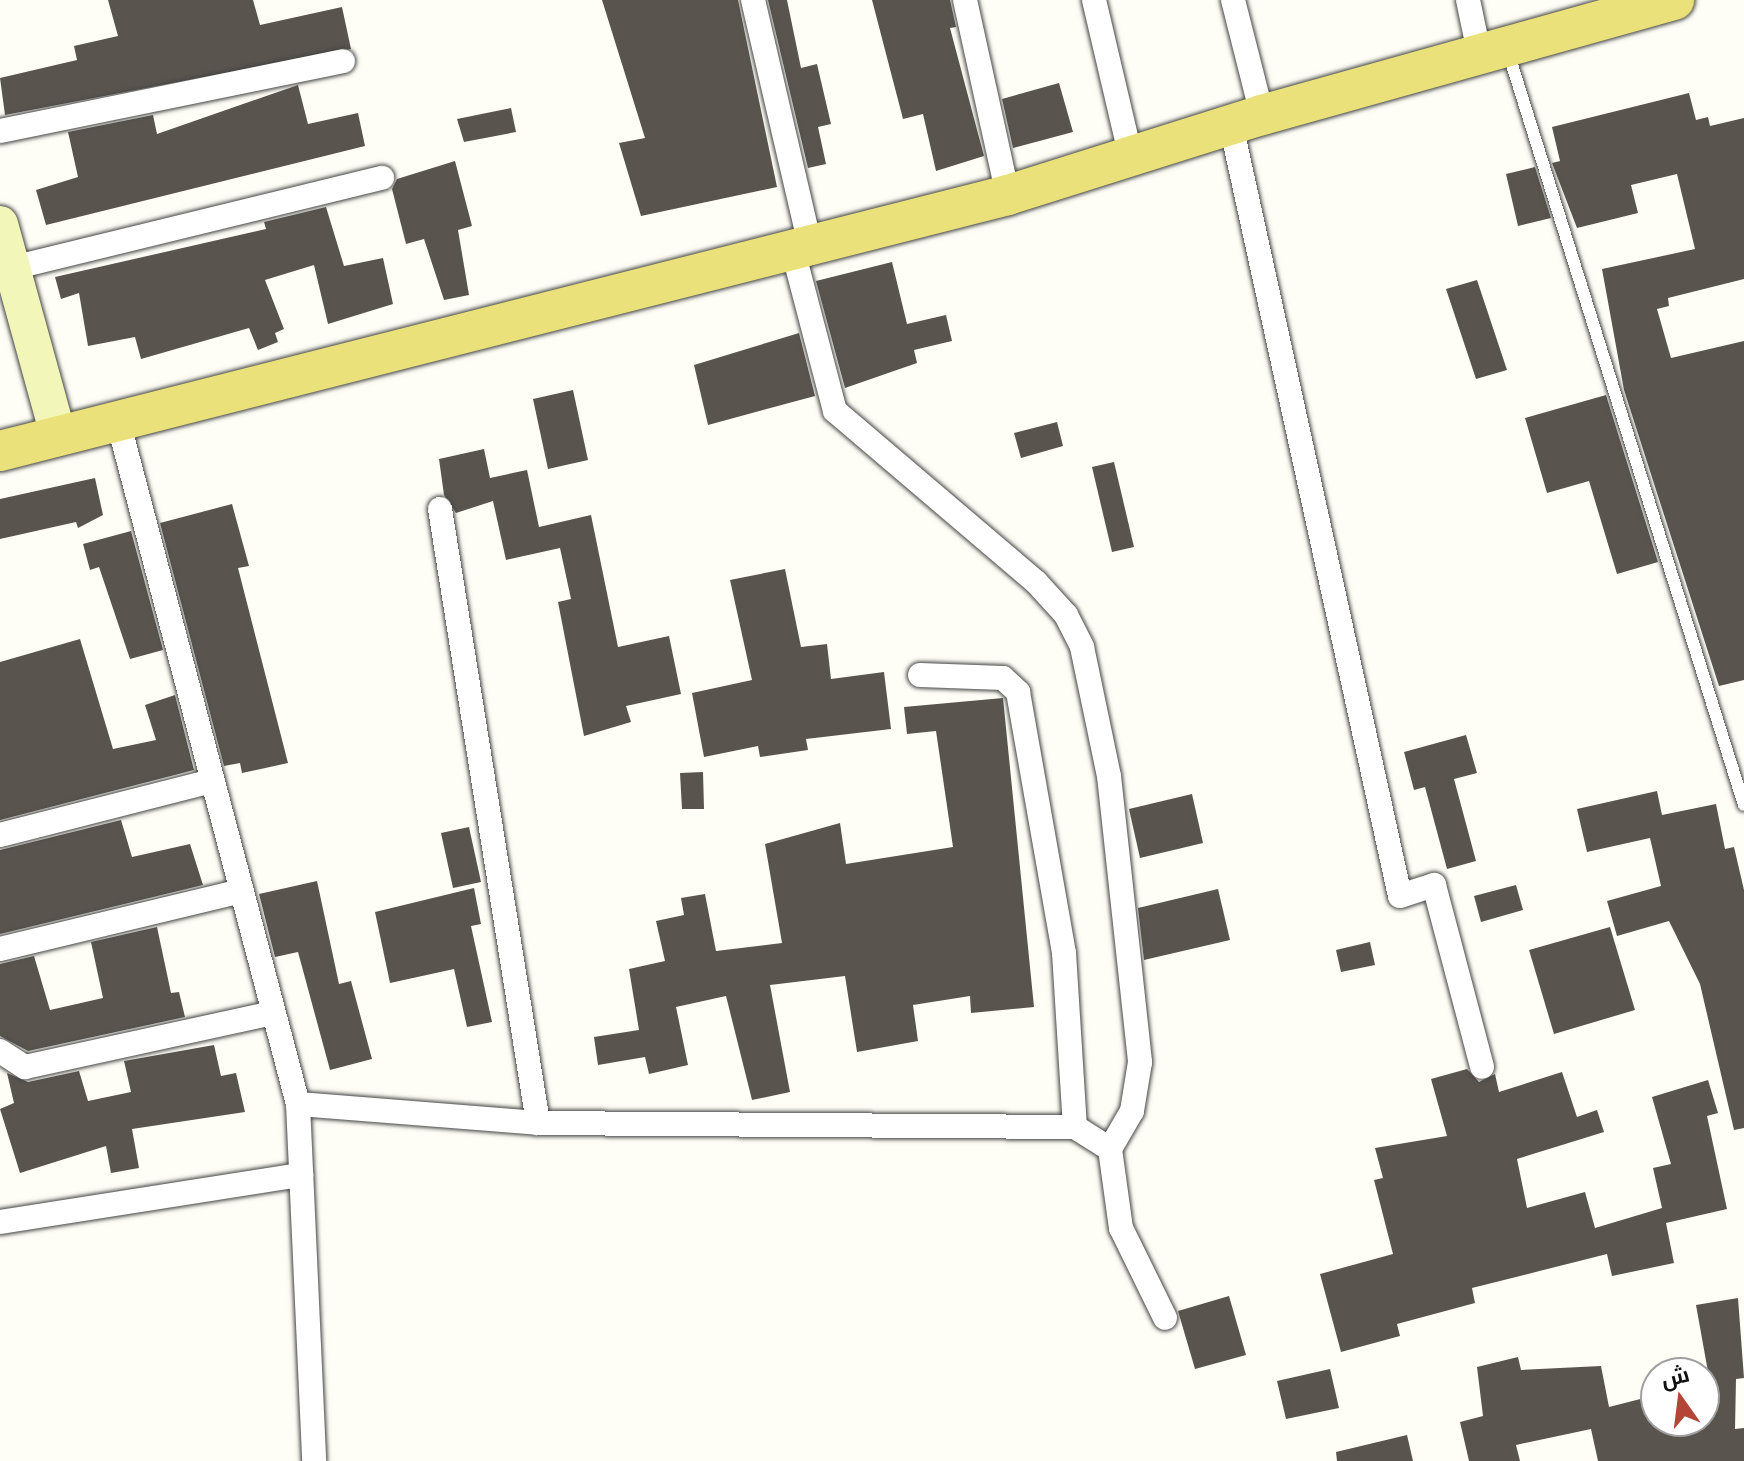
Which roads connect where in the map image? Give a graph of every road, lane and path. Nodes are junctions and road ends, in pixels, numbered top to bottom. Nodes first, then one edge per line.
1 (753, 0) edge
2 (965, 0) edge
3 (1094, 0) edge
4 (1233, 0) edge
5 (1468, 0) edge
6 (1674, 0) edge
7 (1493, 52) junction
8 (343, 61) dead end
9 (1247, 120) junction
10 (0, 131) edge
11 (1131, 158) junction
12 (382, 178) dead end
13 (1008, 195) junction
14 (0, 224) edge
15 (802, 248) junction
16 (12, 268) junction
17 (118, 421) junction
18 (58, 434) junction
19 (0, 451) edge
20 (440, 509) dead end
21 (920, 675) dead end
22 (208, 782) junction
23 (1744, 805) edge
24 (0, 835) edge
25 (237, 892) junction
26 (0, 949) edge
27 (269, 1014) junction
28 (0, 1051) edge
29 (1482, 1067) dead end
30 (298, 1104) junction
31 (538, 1123) junction
32 (1075, 1127) junction
33 (1110, 1149) junction
34 (301, 1175) junction
35 (0, 1222) edge
36 (1165, 1318) dead end
37 (314, 1461) edge

1 - 15 street
2 - 13 street
3 - 11 street
4 - 9 street
5 - 7 street
6 - 7 main road
7 - 9 main road
7 - 23 lane
8 - 10 street
9 - 11 main road
9 - 29 street
11 - 13 main road
12 - 16 street
13 - 15 main road
14 - 16 main road
15 - 17 main road
15 - 33 street
16 - 18 main road
17 - 18 main road
17 - 22 street
18 - 19 main road
20 - 31 street
21 - 32 street
22 - 24 street
22 - 25 street
25 - 26 street
25 - 27 street
27 - 28 street
27 - 30 street
30 - 31 street
30 - 34 street
31 - 32 street
32 - 33 street
33 - 36 street
34 - 35 street
34 - 37 street

